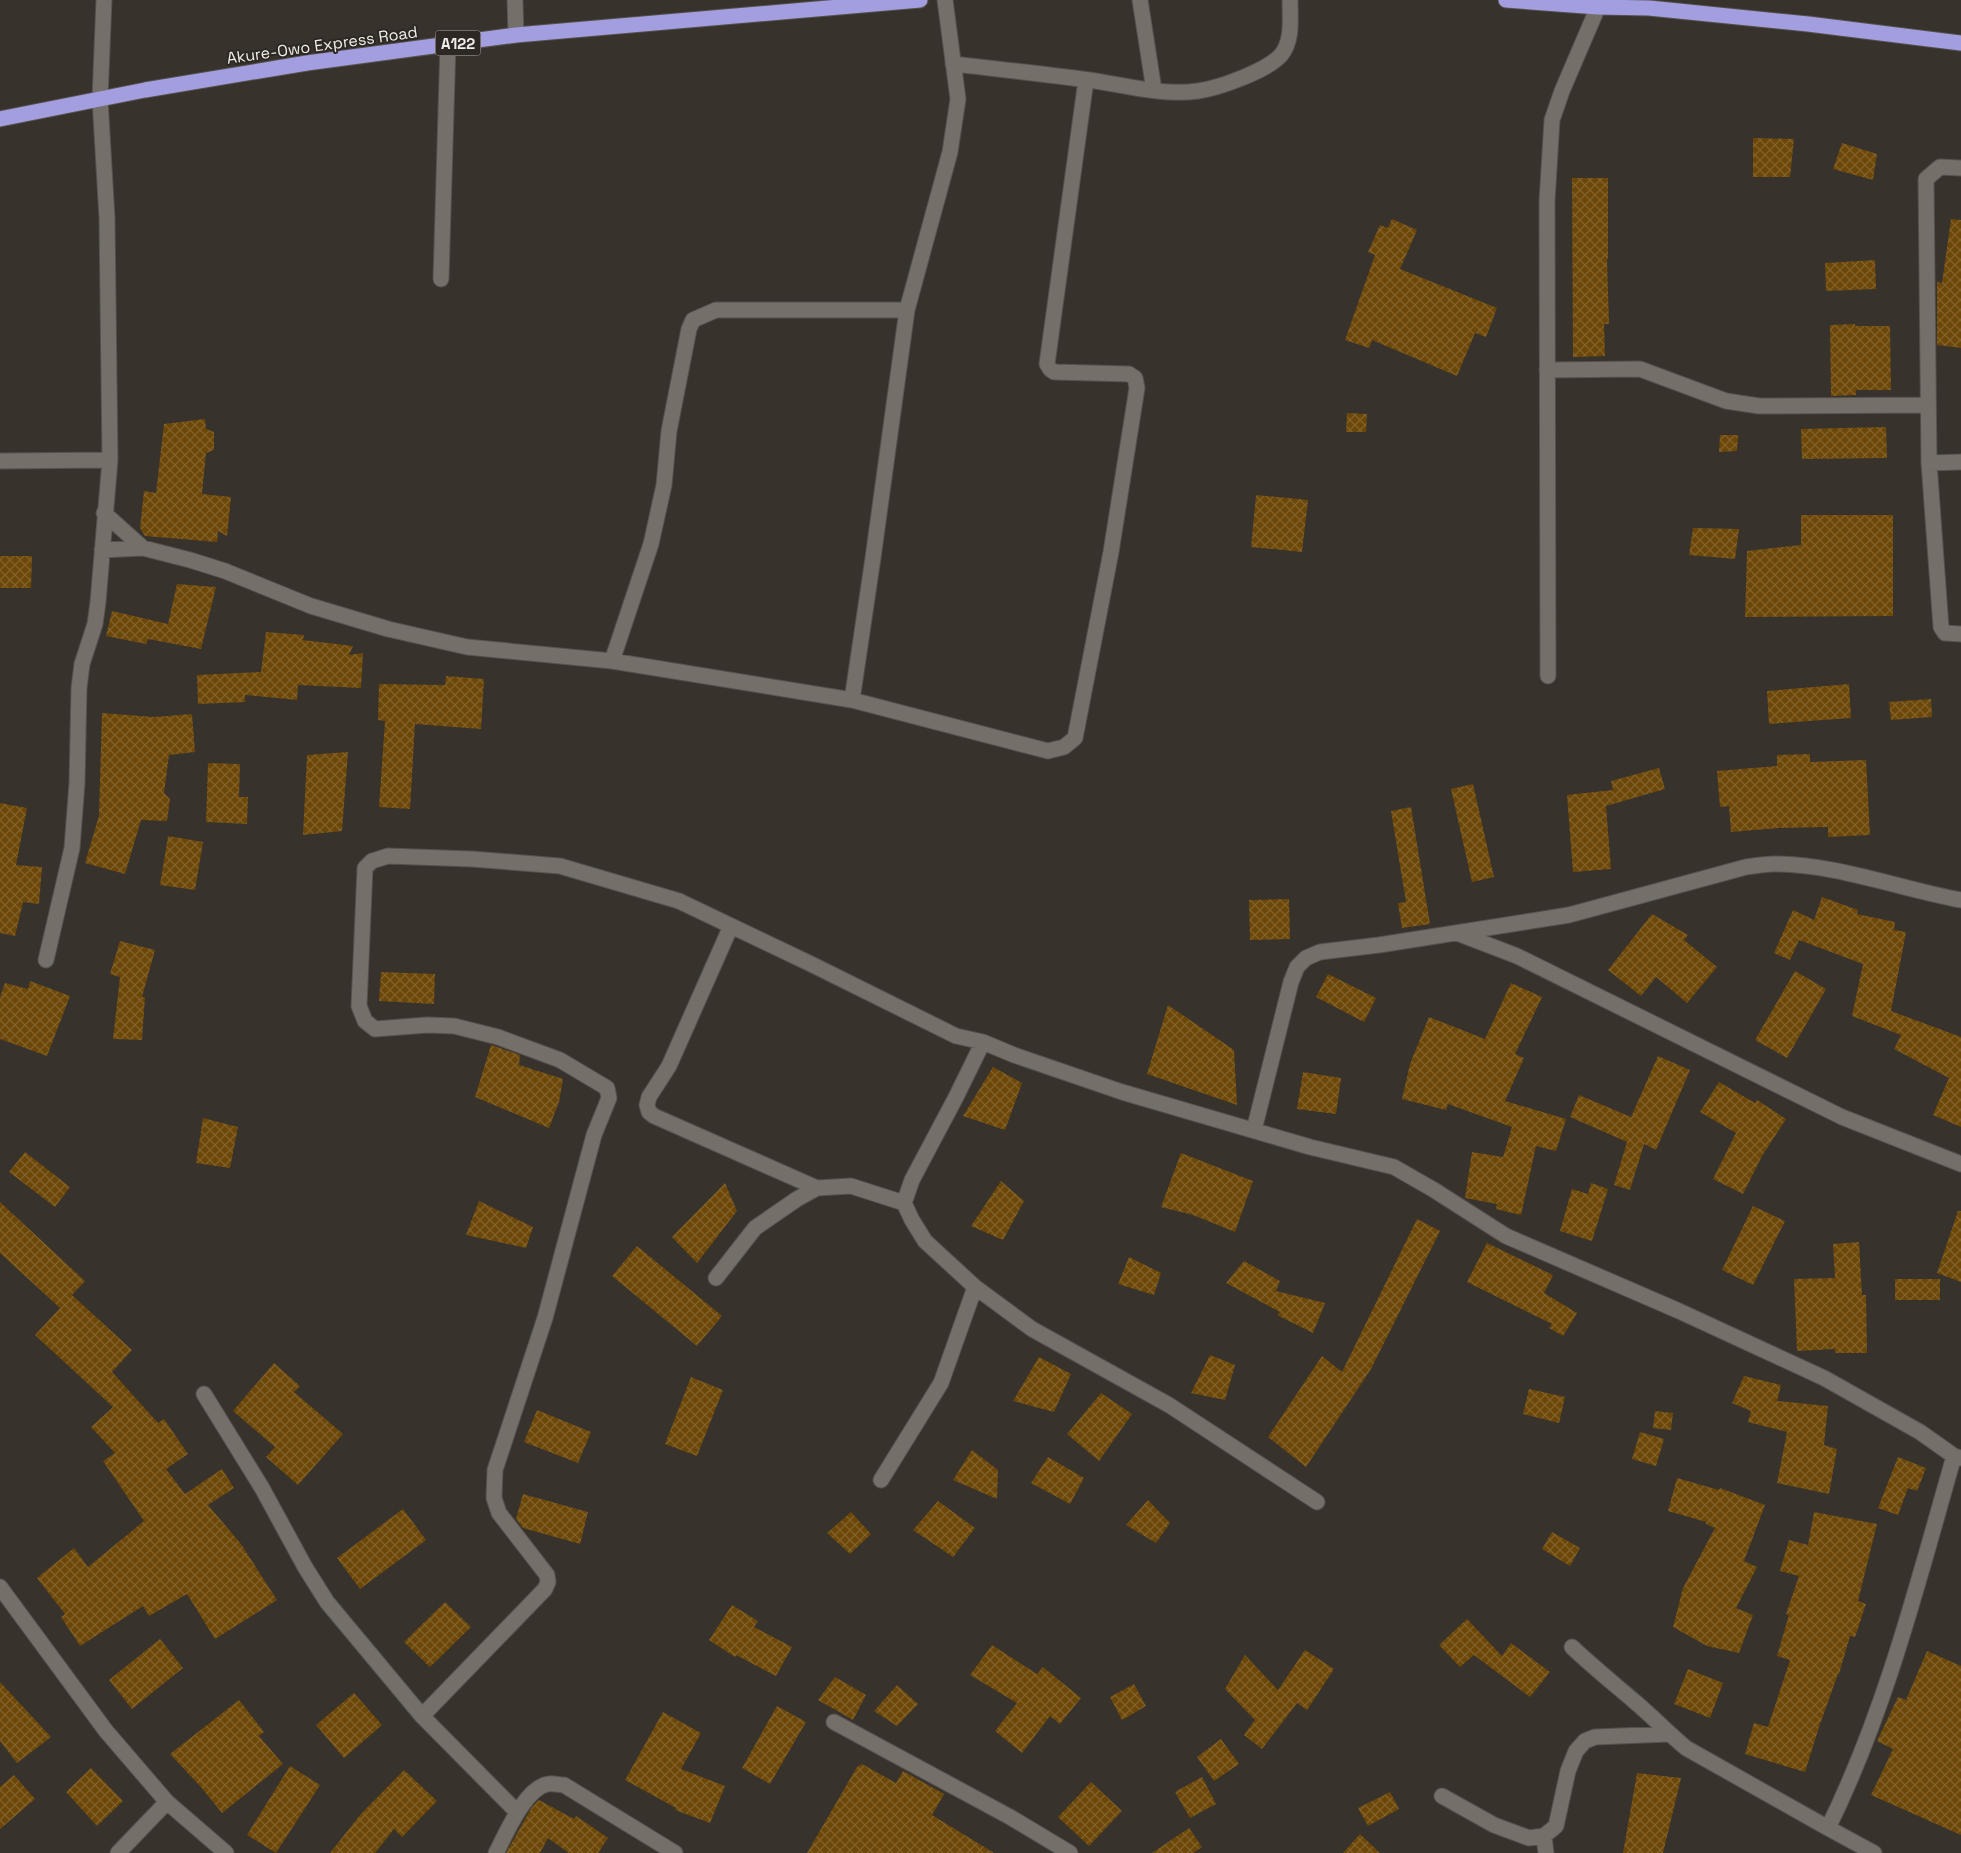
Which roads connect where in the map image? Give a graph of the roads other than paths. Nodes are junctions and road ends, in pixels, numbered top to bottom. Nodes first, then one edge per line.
1 (104, 0) edge
2 (515, 0) edge
3 (920, 0) edge
4 (945, 0) edge
5 (1140, 0) edge
6 (1290, 0) edge
7 (1506, 0) edge
8 (1598, 7) junction
9 (516, 35) junction
10 (1961, 43) edge
11 (448, 44) junction
12 (953, 64) junction
13 (1086, 80) junction
14 (1154, 90) junction
15 (100, 99) junction
16 (0, 118) edge
17 (1961, 168) edge
18 (441, 278) dead end
19 (907, 310) junction
20 (1547, 370) junction
21 (1928, 405) junction
22 (110, 460) junction
23 (0, 461) edge
24 (1961, 462) edge
25 (1929, 463) junction
26 (104, 513) junction
27 (144, 548) junction
28 (102, 550) junction
29 (1961, 634) edge
30 (612, 661) junction
31 (1548, 676) dead end
32 (852, 700) junction
33 (1961, 900) edge
34 (731, 926) junction
35 (1456, 932) junction
36 (46, 960) dead end
37 (982, 1042) junction
38 (1254, 1130) junction
39 (1961, 1164) edge
40 (817, 1188) junction
41 (904, 1203) junction
42 (716, 1278) dead end
43 (975, 1287) junction
44 (204, 1394) dead end
45 (1957, 1457) edge
46 (881, 1480) dead end
47 (1317, 1502) dead end
48 (2, 1594) edge
49 (1572, 1647) dead end
50 (422, 1716) junction
51 (834, 1722) dead end
52 (1669, 1734) junction
53 (1442, 1796) dead end
54 (167, 1802) junction
55 (517, 1812) junction
56 (1828, 1828) junction
57 (1544, 1836) junction
58 (118, 1853) edge
59 (226, 1853) edge
60 (496, 1853) edge
61 (674, 1853) edge
62 (1070, 1853) edge
63 (1546, 1853) edge
64 (1874, 1853) edge

1 - 15 street
2 - 9 street
3 - 9 highway, Akure-Owo Express Road / A122
4 - 12 street
5 - 14 street
6 - 14 street
7 - 8 highway
8 - 10 highway
8 - 20 street
9 - 11 highway, Akure-Owo Express Road / A122
11 - 15 highway, Akure-Owo Express Road / A122
11 - 18 street
12 - 13 street
12 - 19 street
13 - 14 street
13 - 32 street
15 - 16 highway, Akure-Owo Express Road / A122
15 - 22 street
17 - 21 street
19 - 30 street
19 - 32 street
20 - 21 street
20 - 31 street
21 - 25 street
22 - 23 street
22 - 26 street
24 - 25 street
25 - 29 street
26 - 27 street
26 - 28 street
27 - 28 street
27 - 30 street
28 - 36 street
30 - 32 street
33 - 35 street
34 - 37 street
34 - 40 street
34 - 50 street
35 - 38 street
35 - 39 street
37 - 38 street
37 - 41 street
38 - 45 street
40 - 41 street
40 - 42 street
41 - 43 street
43 - 46 street
43 - 47 street
44 - 50 street
45 - 56 street
48 - 54 street
49 - 52 street
50 - 55 street
51 - 62 street
52 - 56 street
52 - 57 street
53 - 57 street
54 - 58 street
54 - 59 street
55 - 60 street
55 - 61 street
56 - 64 street
57 - 63 street

